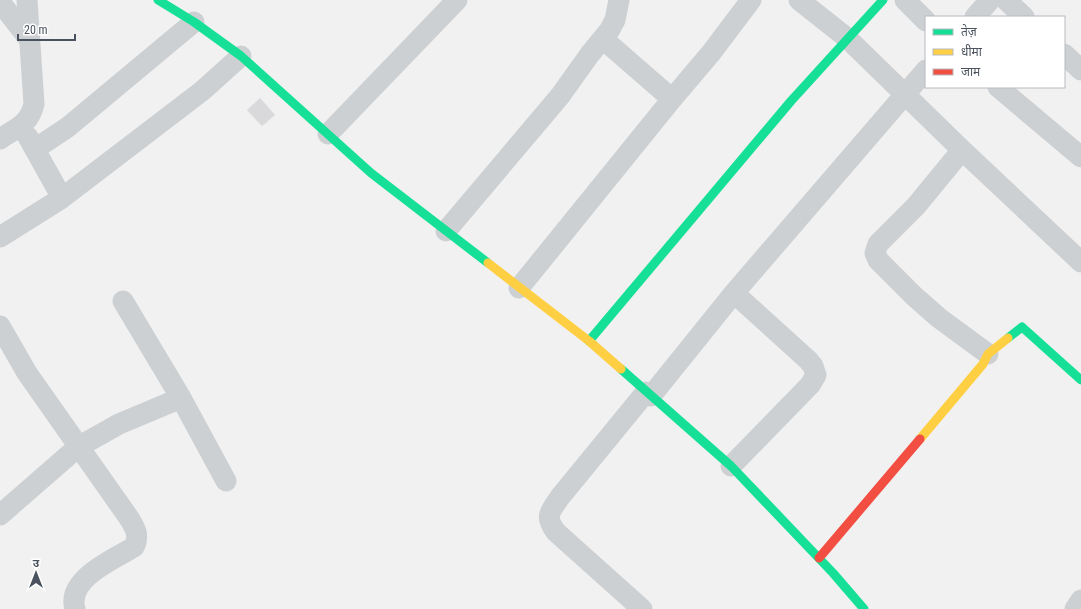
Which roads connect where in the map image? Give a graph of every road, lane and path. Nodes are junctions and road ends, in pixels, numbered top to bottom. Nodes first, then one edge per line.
1 (27, 0) edge
2 (158, 0) edge
3 (457, 0) edge
4 (619, 0) edge
5 (751, 0) edge
6 (799, 0) edge
7 (883, 0) edge
8 (905, 0) edge
9 (990, 0) edge
10 (1006, 0) edge
11 (0, 2) edge
12 (976, 16) edge
13 (1023, 16) edge
14 (925, 21) edge
15 (194, 22) junction
16 (847, 38) junction
17 (29, 39) junction
18 (603, 39) junction
19 (1065, 55) edge
20 (241, 56) junction
21 (1081, 70) edge
22 (925, 71) edge
23 (999, 88) edge
24 (904, 94) junction
25 (672, 99) junction
26 (22, 125) junction
27 (328, 134) junction
28 (1, 136) edge
29 (35, 149) junction
30 (962, 150) junction
31 (1081, 157) edge
32 (62, 198) junction
33 (446, 231) junction
34 (0, 237) edge
35 (1081, 262) edge
36 (519, 288) junction
37 (734, 293) junction
38 (123, 301) dead end
39 (0, 326) edge
40 (589, 341) junction
41 (988, 354) junction
42 (1081, 380) edge
43 (648, 394) junction
44 (181, 398) junction
45 (78, 447) junction
46 (731, 466) junction
47 (226, 482) dead end
48 (0, 515) edge
49 (819, 558) junction
50 (1081, 600) edge
51 (75, 609) edge
52 (642, 609) edge
53 (864, 609) edge
54 (1075, 609) edge

1 - 17 street
2 - 15 street
3 - 27 street
4 - 18 street
5 - 25 street
6 - 16 street
7 - 16 street
8 - 14 street
9 - 12 street
10 - 13 street
11 - 17 street
15 - 20 street
15 - 29 street
16 - 24 street
16 - 40 street
17 - 26 street
18 - 25 street
18 - 33 street
19 - 21 street
20 - 27 street
20 - 32 street
22 - 24 street
23 - 31 street
24 - 30 street
24 - 37 street
25 - 36 street
26 - 28 street
26 - 29 street
27 - 33 street
29 - 32 street
30 - 35 street
30 - 41 street
32 - 34 street
33 - 36 street
36 - 40 street
37 - 43 street
37 - 46 street
38 - 44 street
39 - 45 street
40 - 43 street
41 - 42 street
41 - 49 street
43 - 46 street
43 - 52 street
44 - 45 street
44 - 47 street
45 - 48 street
45 - 51 street
46 - 49 street
49 - 53 street
50 - 54 street

